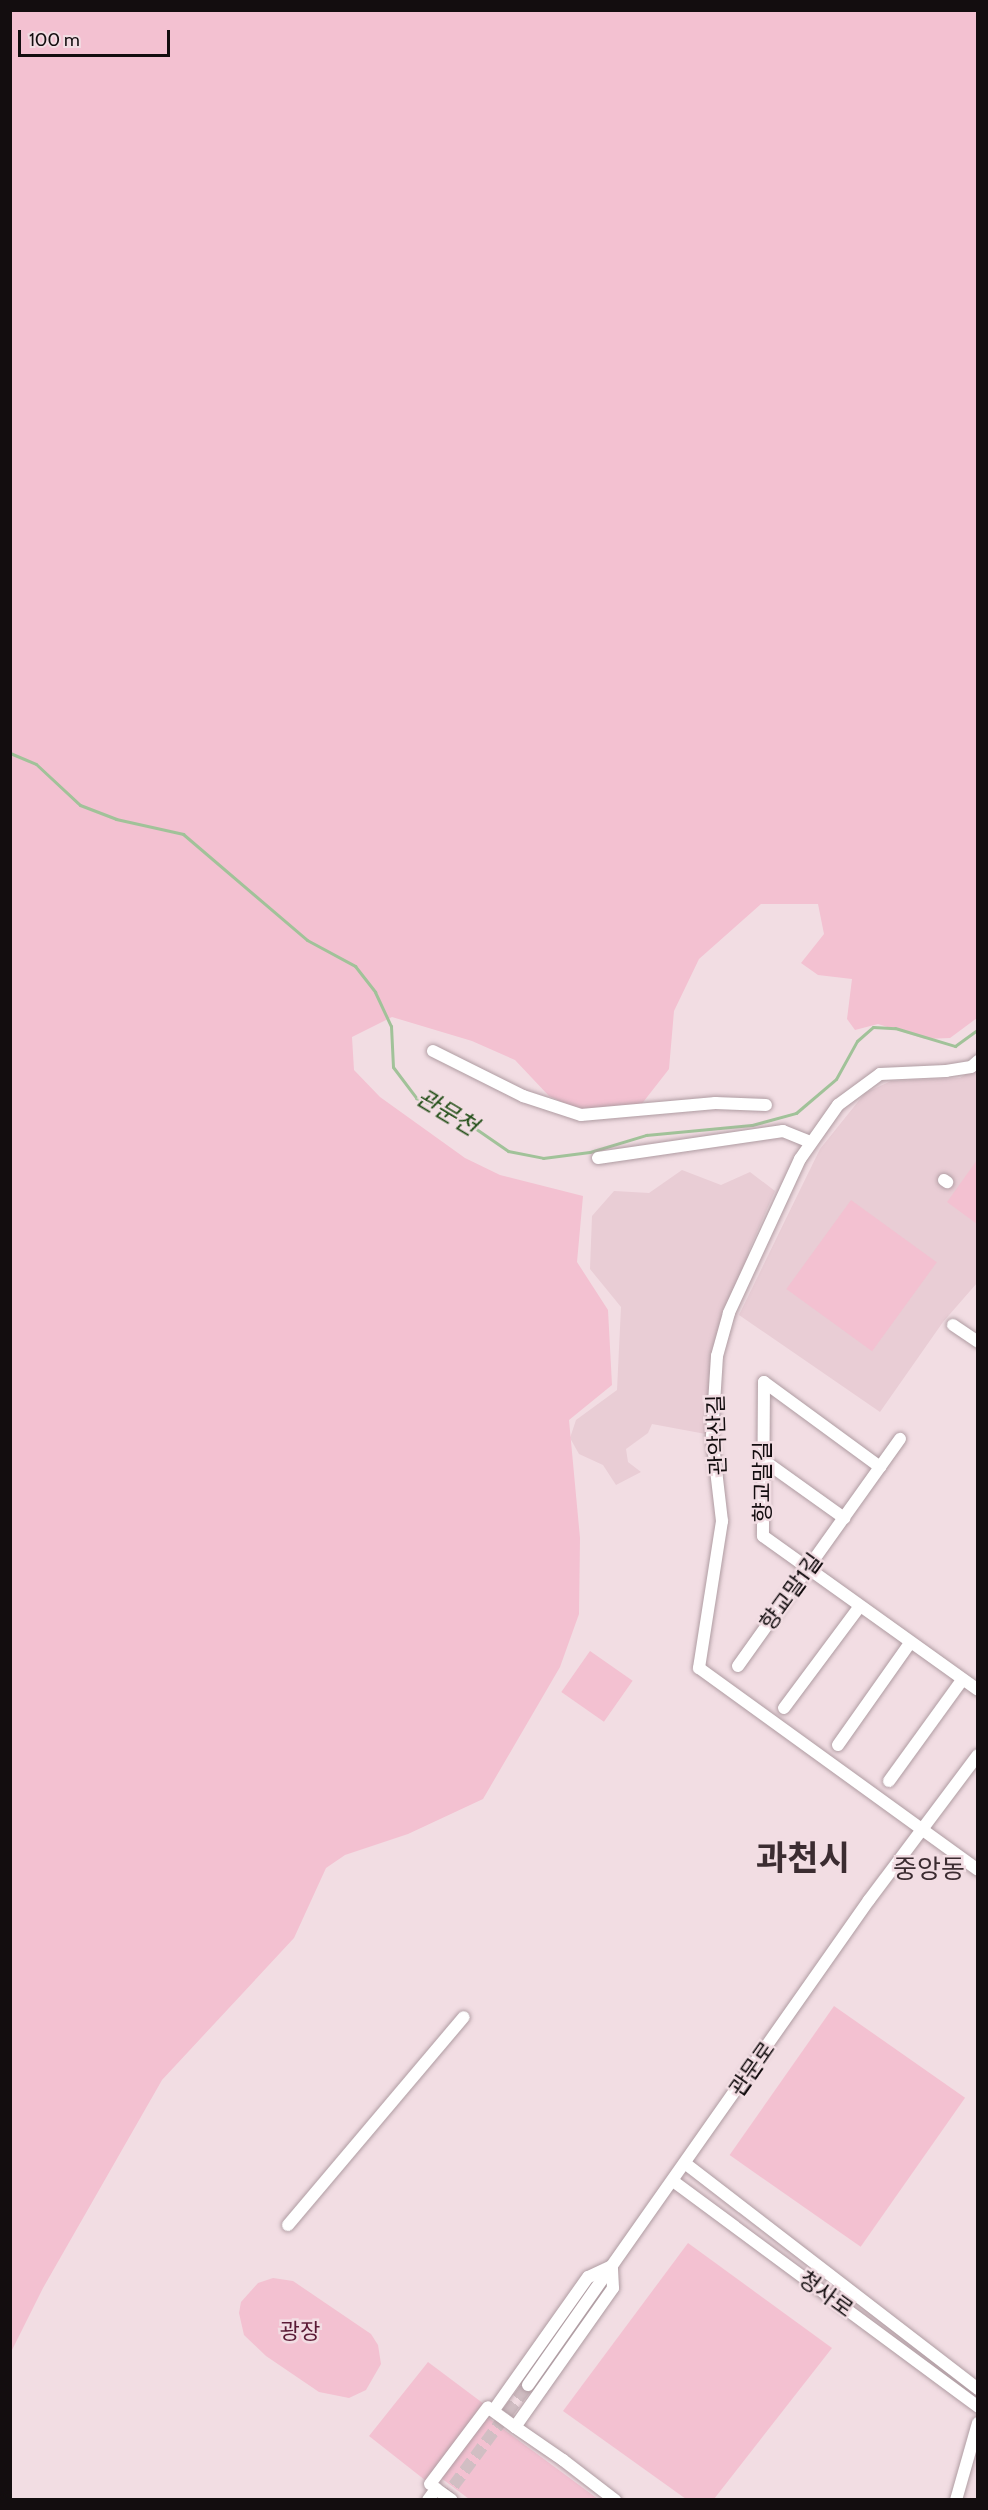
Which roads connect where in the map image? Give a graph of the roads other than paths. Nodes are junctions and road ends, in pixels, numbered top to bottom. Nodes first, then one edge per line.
1 (433, 1051) dead end
2 (978, 1061) edge
3 (766, 1105) dead end
4 (810, 1142) junction
5 (598, 1158) dead end
6 (953, 1325) dead end
7 (978, 1342) edge
8 (900, 1439) dead end
9 (763, 1460) junction
10 (880, 1467) junction
11 (844, 1518) junction
12 (808, 1568) junction
13 (860, 1606) junction
14 (910, 1643) junction
15 (738, 1666) dead end
16 (962, 1680) junction
17 (978, 1690) edge
18 (784, 1708) dead end
19 (838, 1745) dead end
20 (978, 1755) edge
21 (889, 1781) dead end
22 (923, 1831) junction
23 (978, 1870) edge
24 (464, 2017) dead end
25 (686, 2164) junction
26 (674, 2181) junction
27 (288, 2225) dead end
28 (612, 2266) junction
29 (528, 2385) tunnel mouth
30 (978, 2389) edge
31 (978, 2407) edge
32 (490, 2409) junction
33 (978, 2423) edge
34 (515, 2427) junction
35 (433, 2486) junction
36 (428, 2499) edge
37 (452, 2499) edge
38 (615, 2499) edge
39 (956, 2499) edge

1 - 3 street
2 - 4 street, 관악산길
4 - 5 street
4 - 22 street, 관악산길
6 - 7 street
8 - 10 street, 향교말1길
9 - 10 street, 향교말길
9 - 11 street
9 - 12 street, 향교말길
10 - 11 street, 향교말1길
11 - 12 street, 향교말1길
12 - 13 street, 향교말길
12 - 15 street, 향교말1길
13 - 14 street, 향교말길
13 - 18 street
14 - 16 street, 향교말길
14 - 19 street
16 - 17 street, 향교말길
16 - 21 street
20 - 22 street, 관문로
22 - 23 street
22 - 25 street, 관문로
24 - 27 street
25 - 26 street, 관문로
25 - 30 street, 청사로
26 - 28 street, 관문로
26 - 31 street, 청사로
28 - 29 street, 관문로
28 - 32 street
28 - 34 street
32 - 34 street
32 - 35 street
33 - 39 street
34 - 38 street
35 - 36 street
35 - 37 street

